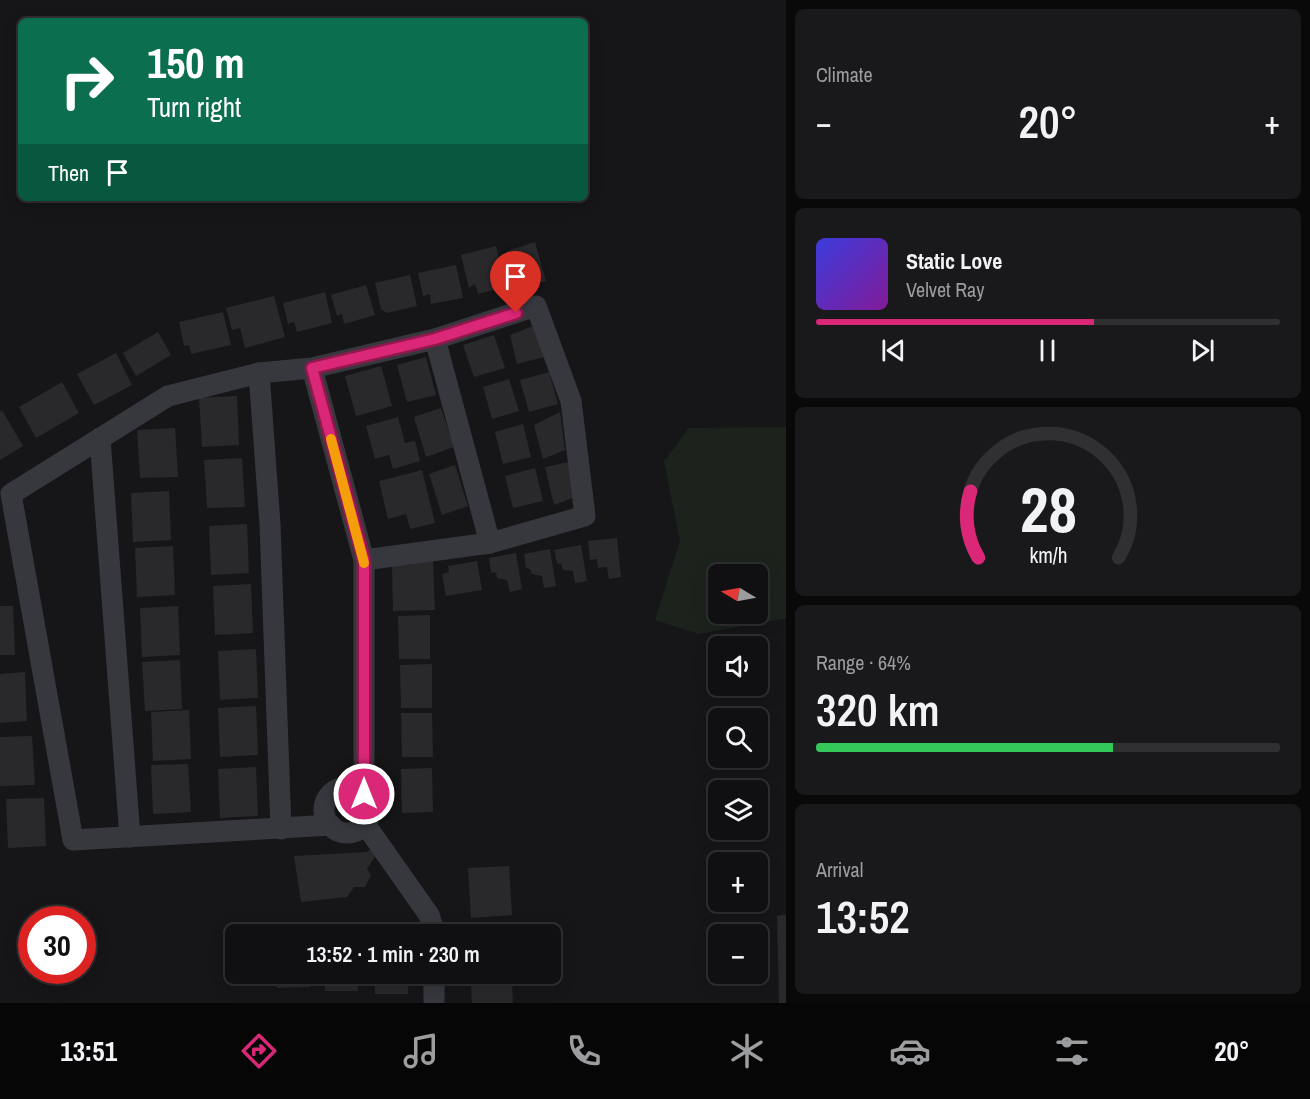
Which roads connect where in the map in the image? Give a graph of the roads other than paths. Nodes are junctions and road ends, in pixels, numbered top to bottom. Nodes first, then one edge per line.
1 (435, 339) junction
2 (312, 368) junction
3 (259, 374) junction
4 (100, 438) junction
5 (6, 497) edge
6 (490, 543) junction
7 (364, 560) junction
8 (364, 794) junction
9 (365, 824) junction
10 (331, 825) junction
11 (281, 829) junction
12 (130, 837) junction
13 (432, 924) edge
14 (434, 984) edge
15 (434, 1003) edge

1 - 2 street
1 - 6 street
1 - 6 street
2 - 3 street
2 - 7 street
3 - 4 street
3 - 11 street
4 - 5 street
4 - 12 street
5 - 12 street
6 - 7 street
7 - 8 street
8 - 9 street
8 - 10 street
9 - 10 street
9 - 13 street
10 - 11 street
11 - 12 street
14 - 15 street

